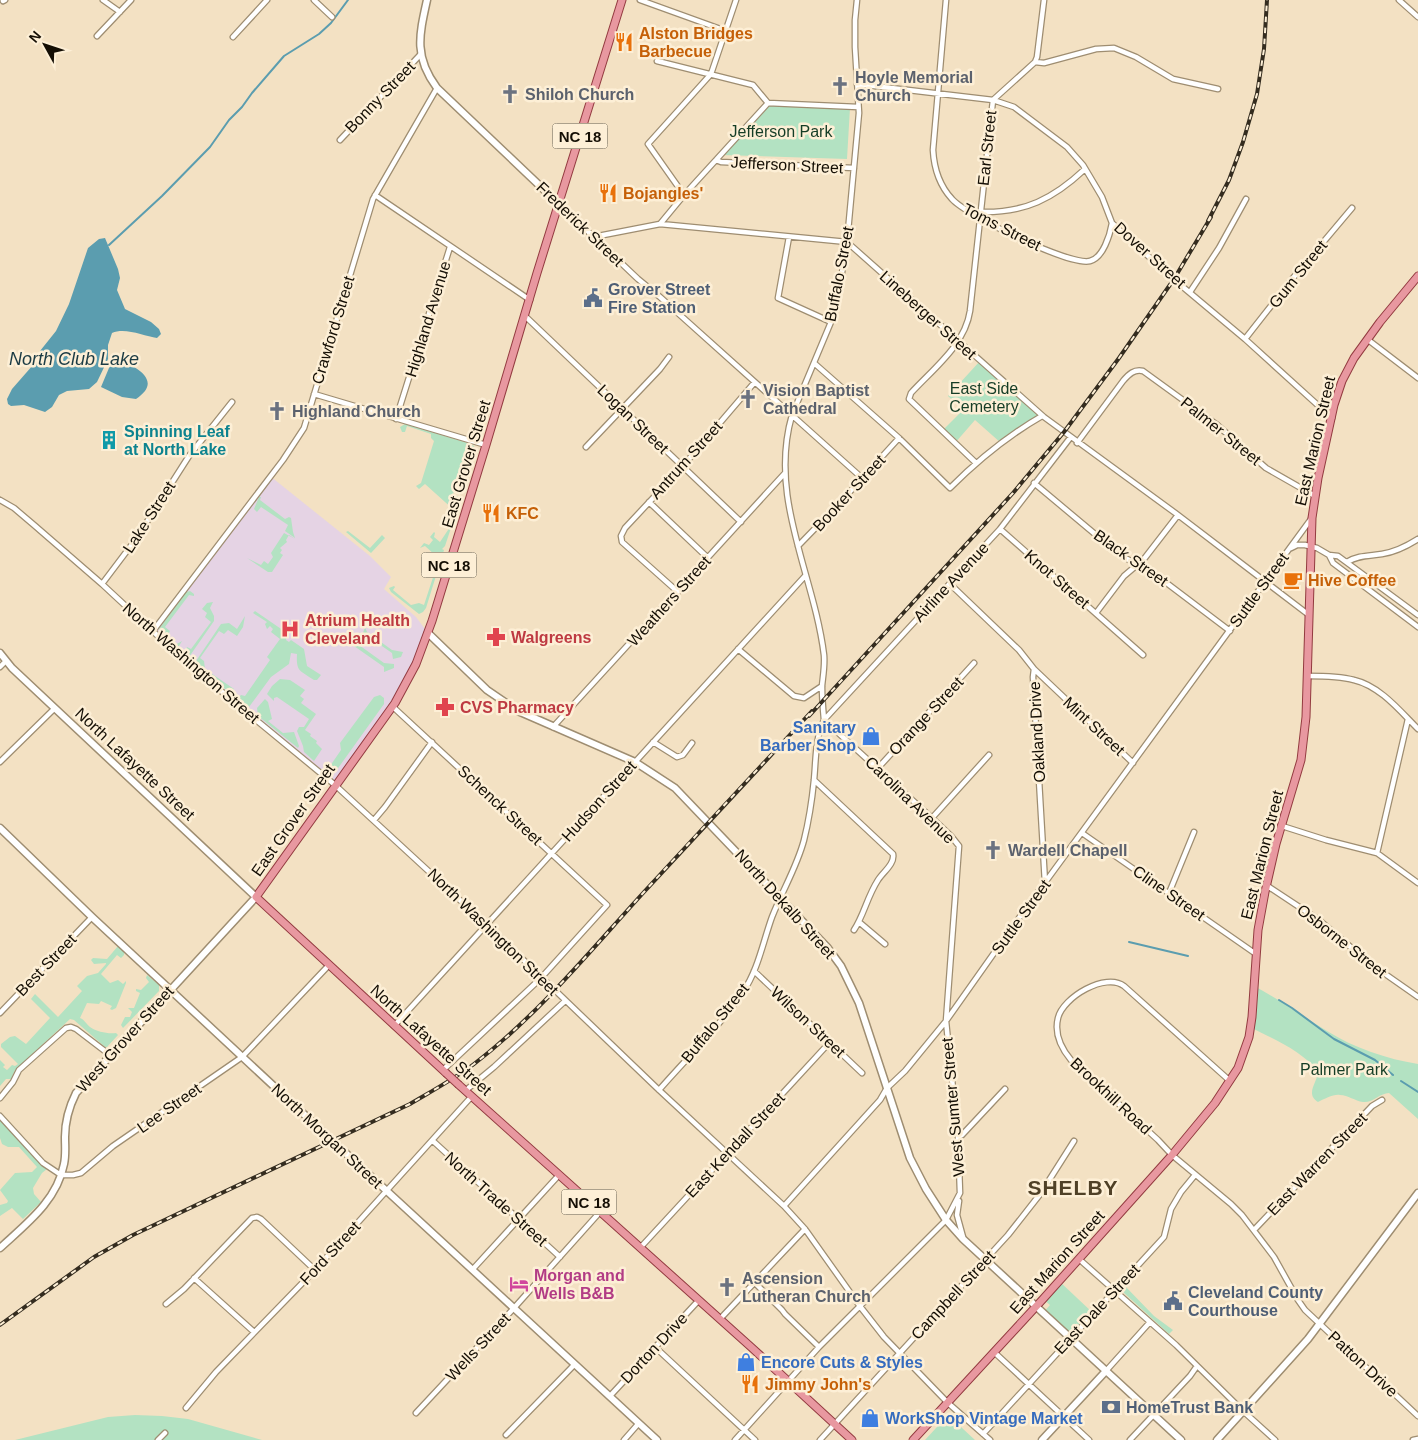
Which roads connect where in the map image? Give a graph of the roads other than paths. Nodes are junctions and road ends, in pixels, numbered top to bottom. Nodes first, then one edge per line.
1 (103, 0) edge
2 (131, 0) edge
3 (267, 0) edge
4 (314, 0) edge
5 (427, 0) edge
6 (622, 0) edge
7 (640, 0) edge
8 (736, 0) edge
9 (857, 0) edge
10 (946, 0) edge
11 (1044, 0) edge
12 (1399, 0) edge
13 (120, 12) junction
14 (332, 17) dead end
15 (1418, 17) edge
16 (726, 30) junction
17 (97, 36) dead end
18 (234, 37) dead end
19 (420, 55) junction
20 (657, 60) dead end
21 (1035, 62) junction
22 (711, 74) junction
23 (857, 84) junction
24 (437, 88) junction
25 (1218, 89) dead end
26 (938, 94) junction
27 (993, 100) junction
28 (768, 103) junction
29 (858, 107) junction
30 (340, 140) dead end
31 (716, 160) junction
32 (854, 168) junction
33 (1085, 169) junction
34 (375, 195) junction
35 (684, 195) junction
36 (1246, 199) dead end
37 (559, 204) junction
38 (1352, 208) dead end
39 (980, 212) junction
40 (980, 219) junction
41 (1112, 223) junction
42 (660, 224) junction
43 (593, 237) junction
44 (789, 237) junction
45 (848, 242) junction
46 (450, 247) junction
47 (1418, 276) edge
48 (1190, 292) junction
49 (530, 300) junction
50 (525, 316) junction
51 (831, 322) junction
52 (1245, 339) junction
53 (1367, 339) junction
54 (958, 342) junction
55 (669, 357) dead end
56 (814, 363) junction
57 (1418, 378) edge
58 (754, 382) junction
59 (314, 394) junction
60 (232, 402) dead end
61 (623, 409) junction
62 (792, 415) junction
63 (1042, 416) junction
64 (1332, 418) junction
65 (396, 419) junction
66 (899, 438) junction
67 (1070, 438) junction
68 (1077, 443) junction
69 (486, 445) junction
70 (586, 447) dead end
71 (976, 463) junction
72 (683, 466) junction
73 (785, 474) junction
74 (862, 478) junction
75 (1034, 483) junction
76 (1315, 496) junction
77 (0, 500) edge
78 (649, 502) junction
79 (1178, 515) junction
80 (1312, 518) junction
81 (741, 522) junction
82 (1000, 530) junction
83 (1418, 538) edge
84 (798, 546) junction
85 (1311, 546) junction
86 (1288, 551) junction
87 (1330, 555) junction
88 (708, 558) junction
89 (1347, 562) junction
90 (1138, 565) junction
91 (805, 576) junction
92 (1266, 582) junction
93 (102, 584) junction
94 (950, 584) junction
95 (678, 592) junction
96 (1096, 613) junction
97 (1309, 615) junction
98 (1418, 616) edge
99 (1418, 627) edge
100 (153, 631) junction
101 (1230, 631) junction
102 (428, 633) junction
103 (738, 650) junction
104 (0, 653) edge
105 (1143, 655) dead end
106 (6, 661) junction
107 (974, 663) dead end
108 (0, 667) edge
109 (1034, 669) junction
110 (1308, 676) junction
111 (822, 686) junction
112 (392, 706) junction
113 (55, 708) junction
114 (1408, 719) junction
115 (824, 720) junction
116 (553, 728) junction
117 (1418, 729) edge
118 (432, 742) junction
119 (653, 742) junction
120 (692, 743) dead end
121 (989, 755) dead end
122 (0, 762) edge
123 (635, 762) junction
124 (1133, 763) junction
125 (878, 768) junction
126 (814, 780) junction
127 (335, 785) junction
128 (932, 818) junction
129 (374, 820) junction
130 (1282, 826) junction
131 (0, 828) edge
132 (1194, 832) dead end
133 (1082, 833) junction
134 (1377, 853) junction
135 (551, 854) junction
136 (1046, 883) junction
137 (1418, 883) edge
138 (1266, 885) junction
139 (1169, 893) junction
140 (256, 897) junction
141 (781, 898) junction
142 (92, 917) junction
143 (859, 922) junction
144 (487, 925) junction
145 (854, 930) dead end
146 (884, 944) dead end
147 (1256, 954) junction
148 (329, 965) junction
149 (754, 971) junction
150 (541, 978) junction
151 (170, 990) junction
152 (1418, 997) edge
153 (565, 1001) junction
154 (0, 1013) edge
155 (946, 1021) junction
156 (394, 1026) junction
157 (830, 1042) junction
158 (110, 1055) junction
159 (242, 1057) junction
160 (444, 1072) junction
161 (862, 1073) dead end
162 (1230, 1081) junction
163 (887, 1088) junction
164 (1005, 1089) dead end
165 (659, 1090) junction
166 (465, 1091) junction
167 (472, 1096) junction
168 (0, 1098) edge
169 (1382, 1100) dead end
170 (0, 1116) edge
171 (958, 1137) junction
172 (433, 1141) junction
173 (1074, 1141) dead end
174 (728, 1152) junction
175 (1172, 1155) junction
176 (61, 1174) junction
177 (559, 1175) junction
178 (1195, 1175) junction
179 (387, 1192) junction
180 (960, 1193) junction
181 (1418, 1193) edge
182 (784, 1206) junction
183 (600, 1212) junction
184 (518, 1219) junction
185 (946, 1220) junction
186 (805, 1229) junction
187 (1254, 1230) junction
188 (963, 1238) junction
189 (0, 1248) edge
190 (640, 1248) junction
191 (560, 1257) junction
192 (1079, 1259) junction
193 (986, 1260) junction
194 (473, 1269) junction
195 (315, 1270) junction
196 (194, 1278) junction
197 (754, 1282) junction
198 (1114, 1290) junction
199 (699, 1300) junction
200 (166, 1304) dead end
201 (859, 1306) junction
202 (1036, 1307) junction
203 (514, 1308) junction
204 (720, 1319) junction
205 (1150, 1322) junction
206 (1319, 1324) junction
207 (254, 1332) junction
208 (1070, 1339) junction
209 (819, 1346) junction
210 (655, 1347) junction
211 (994, 1352) junction
212 (899, 1353) junction
213 (575, 1364) junction
214 (1197, 1366) junction
215 (1105, 1372) junction
216 (789, 1381) junction
217 (1028, 1384) junction
218 (610, 1396) junction
219 (948, 1403) junction
220 (186, 1408) dead end
221 (1243, 1411) junction
222 (416, 1413) dead end
223 (1153, 1415) junction
224 (1418, 1416) edge
225 (1064, 1417) junction
226 (836, 1423) junction
227 (639, 1424) junction
228 (744, 1430) junction
229 (165, 1432) dead end
230 (983, 1434) junction
231 (506, 1435) dead end
232 (914, 1439) edge
233 (1418, 1439) edge
234 (158, 1440) edge
235 (624, 1440) edge
236 (657, 1440) edge
237 (735, 1440) edge
238 (755, 1440) edge
239 (820, 1440) edge
240 (852, 1440) edge
241 (990, 1440) edge
242 (1042, 1440) edge
243 (1089, 1440) edge
244 (1130, 1440) edge
245 (1181, 1440) edge
246 (1217, 1440) edge
247 (1275, 1440) edge
248 (1413, 1440) edge

1 - 13 street
2 - 13 street
3 - 18 street
4 - 14 street
5 - 19 street, Frederick Street
6 - 37 main road, East Grover Street / NC 18
7 - 16 street
8 - 16 street
9 - 23 street, Buffalo Street
10 - 26 street, Toms Street
11 - 21 street
12 - 15 street
13 - 17 street
16 - 22 street
19 - 24 street, Frederick Street
19 - 30 street, Bonny Street
20 - 22 street
21 - 25 street
21 - 27 street, Earl Street
22 - 28 street
22 - 35 street
23 - 26 street, Dover Street
23 - 29 street, Buffalo Street
24 - 34 street, Crawford Street
24 - 37 street, Frederick Street
26 - 27 street, Dover Street
26 - 40 street, Toms Street
27 - 33 street, Dover Street
27 - 39 street, Earl Street
28 - 29 street
28 - 31 street
29 - 32 street, Buffalo Street
31 - 32 street, Jefferson Street
31 - 35 street, Jefferson Street
32 - 45 street, Buffalo Street
33 - 39 street
33 - 41 street, Dover Street
34 - 46 street
34 - 59 street, Crawford Street
35 - 42 street, Jefferson Street
36 - 48 street
37 - 43 street, Frederick Street
37 - 49 main road, East Grover Street / NC 18
38 - 52 street, Gum Street
39 - 40 street, Earl Street
40 - 41 street, Toms Street
40 - 54 street, Earl Street
41 - 48 street, Dover Street
42 - 43 street
42 - 44 street
43 - 58 street, Frederick Street
44 - 45 street
44 - 51 street
45 - 51 street, Buffalo Street
45 - 54 street, Lineberger Street
46 - 49 street
46 - 65 street, Highland Avenue
47 - 53 main road, East Marion Street
48 - 52 street, Dover Street
49 - 50 main road, East Grover Street / NC 18
50 - 61 street, Logan Street
50 - 69 main road, East Grover Street / NC 18
51 - 56 street, Buffalo Street
52 - 64 street, Dover Street
53 - 57 street
53 - 64 main road, East Marion Street
54 - 63 street, Lineberger Street
54 - 71 street, Earl Street
55 - 61 street
56 - 62 street, Buffalo Street
56 - 66 street
58 - 62 street, Frederick Street
58 - 72 street, Antrum Street
59 - 65 street
59 - 100 street, Crawford Street
60 - 93 street, Lake Street
61 - 70 street
61 - 72 street, Logan Street
62 - 73 street, Buffalo Street
62 - 74 street, Frederick Street
63 - 67 street, Lineberger Street
63 - 71 street
64 - 76 main road, East Marion Street
65 - 69 street
66 - 71 street
66 - 74 street, Booker Street
67 - 68 street, Lineberger Street
67 - 75 street, Airline Avenue
68 - 76 street, Palmer Street
68 - 79 street, Lineberger Street
69 - 102 main road, East Grover Street / NC 18
72 - 78 street, Antrum Street
72 - 81 street, Logan Street
73 - 81 street, Weathers Street
73 - 84 street, Buffalo Street
74 - 84 street, Booker Street
75 - 82 street, Airline Avenue
75 - 90 street, Black Street
76 - 80 main road, East Marion Street
77 - 93 street, North Washington Street
78 - 88 street
78 - 95 street, Antrum Street
79 - 90 street
79 - 92 street, Lineberger Street
80 - 85 main road, East Marion Street
80 - 86 street, Suttle Street
81 - 88 street, Weathers Street
82 - 94 street, Airline Avenue
82 - 96 street, Knot Street
83 - 89 street
84 - 91 street, Buffalo Street
85 - 86 street
85 - 87 street
85 - 97 main road, East Marion Street
86 - 92 street, Suttle Street
87 - 89 street
87 - 99 street
88 - 95 street, Weathers Street
89 - 98 street
90 - 96 street
90 - 101 street, Black Street
91 - 103 street, Hudson Street
91 - 111 street, Buffalo Street
92 - 97 street, Lineberger Street
92 - 101 street, Suttle Street
93 - 100 street, North Washington Street
94 - 109 street, Oakland Drive
94 - 115 street, Airline Avenue
95 - 116 street, Weathers Street
96 - 105 street, Knot Street
97 - 110 main road, East Marion Street
100 - 127 street, North Washington Street
101 - 124 street, Suttle Street
102 - 112 main road, East Grover Street / NC 18
102 - 116 street, North Dekalb Street
103 - 111 street
103 - 119 street, Hudson Street
104 - 106 street, North Lafayette Street
106 - 108 street
106 - 113 street, North Lafayette Street
107 - 125 street, Orange Street
109 - 124 street, Mint Street
109 - 136 street, Oakland Drive
110 - 114 street
110 - 130 main road, East Marion Street
111 - 115 street
112 - 118 street, Schenck Street
112 - 127 main road, East Grover Street / NC 18
113 - 122 street
113 - 140 street, North Lafayette Street
114 - 117 street
114 - 134 street
115 - 125 street, Carolina Avenue
115 - 126 street, Buffalo Street
116 - 123 street, North Dekalb Street
118 - 129 street
118 - 135 street, Schenck Street
119 - 120 street
119 - 123 street, Hudson Street
121 - 128 street
123 - 135 street, Hudson Street
123 - 141 street, North Dekalb Street
124 - 133 street, Suttle Street
125 - 128 street, Carolina Avenue
126 - 141 street, Buffalo Street
126 - 143 street
127 - 129 street, North Washington Street
127 - 140 main road, East Grover Street / NC 18
128 - 155 street, Carolina Avenue
129 - 144 street, North Washington Street
130 - 134 street
130 - 138 main road, East Marion Street
131 - 142 street, North Morgan Street
132 - 139 street
133 - 136 street, Suttle Street
133 - 139 street, Cline Street
134 - 137 street
135 - 144 street, Hudson Street
135 - 150 street, Schenck Street
136 - 155 street, Suttle Street
138 - 147 main road, East Marion Street
138 - 152 street, Osborne Street
139 - 147 street, Cline Street
140 - 148 main road, North Lafayette Street / NC 18
140 - 151 street, West Grover Street
141 - 149 street, Buffalo Street
141 - 163 street, North Dekalb Street
142 - 151 street, North Morgan Street
142 - 154 street, Best Street
143 - 145 street
143 - 146 street
144 - 150 street, North Washington Street
144 - 156 street, Hudson Street
147 - 162 main road, East Marion Street
148 - 156 main road, North Lafayette Street / NC 18
148 - 159 street, Lee Street
149 - 157 street, Wilson Street
149 - 165 street, Buffalo Street
150 - 153 street, North Washington Street
150 - 160 street
151 - 158 street, West Grover Street
151 - 159 street, North Morgan Street
153 - 165 street, North Washington Street
153 - 166 street
155 - 163 street, Suttle Street
155 - 171 street, West Sumter Street
156 - 160 main road, North Lafayette Street / NC 18
157 - 161 street, Wilson Street
157 - 174 street, East Kendall Street
158 - 168 street
158 - 176 street, West Grover Street
159 - 176 street, Lee Street
159 - 179 street, North Morgan Street, bridge
160 - 166 main road, North Lafayette Street / NC 18, bridge
162 - 175 main road, East Marion Street
162 - 175 street, Brookhill Road
163 - 182 street, Suttle Street
163 - 185 street, North Dekalb Street
164 - 171 street
165 - 174 street, North Washington Street
166 - 167 main road, North Lafayette Street / NC 18
167 - 172 street, Ford Street
167 - 177 main road, North Lafayette Street / NC 18
169 - 187 street, East Warren Street
170 - 176 street
171 - 180 street, West Sumter Street
172 - 179 street, Ford Street
172 - 184 street, North Trade Street
173 - 193 street, Campbell Street
174 - 182 street, North Washington Street
174 - 190 street, East Kendall Street
175 - 178 street, Patton Drive
175 - 192 main road, East Marion Street
176 - 189 street, West Grover Street
177 - 183 main road, North Lafayette Street / NC 18
177 - 184 street
178 - 187 street, Patton Drive
178 - 198 street, East Dale Street
179 - 194 street, North Morgan Street
179 - 195 street, Ford Street
180 - 185 street, West Sumter Street
180 - 188 street, West Sumter Street
181 - 206 street
182 - 186 street, North Washington Street
183 - 190 main road, North Lafayette Street / NC 18
183 - 191 street, Wells Street
184 - 191 street, North Trade Street
184 - 194 street
185 - 188 street, North Dekalb Street
185 - 201 street, West Sumter Street
186 - 197 street
186 - 201 street, North Washington Street
187 - 206 street, Patton Drive
188 - 193 street, North Dekalb Street
190 - 199 main road, North Lafayette Street / NC 18
191 - 203 street, Wells Street
192 - 198 street
192 - 202 main road, East Marion Street
193 - 202 street, North Dekalb Street
193 - 212 street, Campbell Street
194 - 203 street, North Morgan Street
195 - 196 street
195 - 207 street, Ford Street
196 - 200 street
196 - 207 street
197 - 204 street
197 - 209 street
198 - 205 street
198 - 208 street, East Dale Street
199 - 204 main road, North Lafayette Street / NC 18
199 - 210 street, Dorton Drive
201 - 209 street, West Sumter Street
201 - 212 street, North Washington Street
202 - 208 street, North Dekalb Street
202 - 211 main road, East Marion Street
203 - 213 street, North Morgan Street
203 - 222 street, Wells Street
204 - 216 main road, North Lafayette Street / NC 18
205 - 214 street
205 - 215 street
206 - 221 street
206 - 224 street, Patton Drive
207 - 220 street, Ford Street
208 - 215 street, North Dekalb Street
208 - 217 street, East Dale Street
209 - 216 street, West Sumter Street
210 - 218 street, Dorton Drive
210 - 228 street
211 - 217 street
211 - 219 main road, East Marion Street
212 - 219 street, North Washington Street
212 - 226 street, Campbell Street
213 - 218 street, North Morgan Street
213 - 231 street
214 - 221 street
214 - 223 street
215 - 223 street, North Dekalb Street
215 - 225 street
216 - 226 main road, North Lafayette Street / NC 18
216 - 228 street, West Sumter Street
217 - 225 street
217 - 230 street, East Dale Street
218 - 227 street, North Morgan Street
219 - 230 street, North Washington Street
219 - 232 main road, East Marion Street
221 - 246 street
221 - 247 street
223 - 244 street
223 - 245 street, North Dekalb Street
225 - 242 street
225 - 243 street
226 - 239 street, Campbell Street
226 - 240 main road, North Lafayette Street / NC 18
227 - 235 street
227 - 236 street, North Morgan Street
228 - 237 street, West Sumter Street
228 - 238 street
229 - 234 street
230 - 241 street, North Washington Street
233 - 248 street

